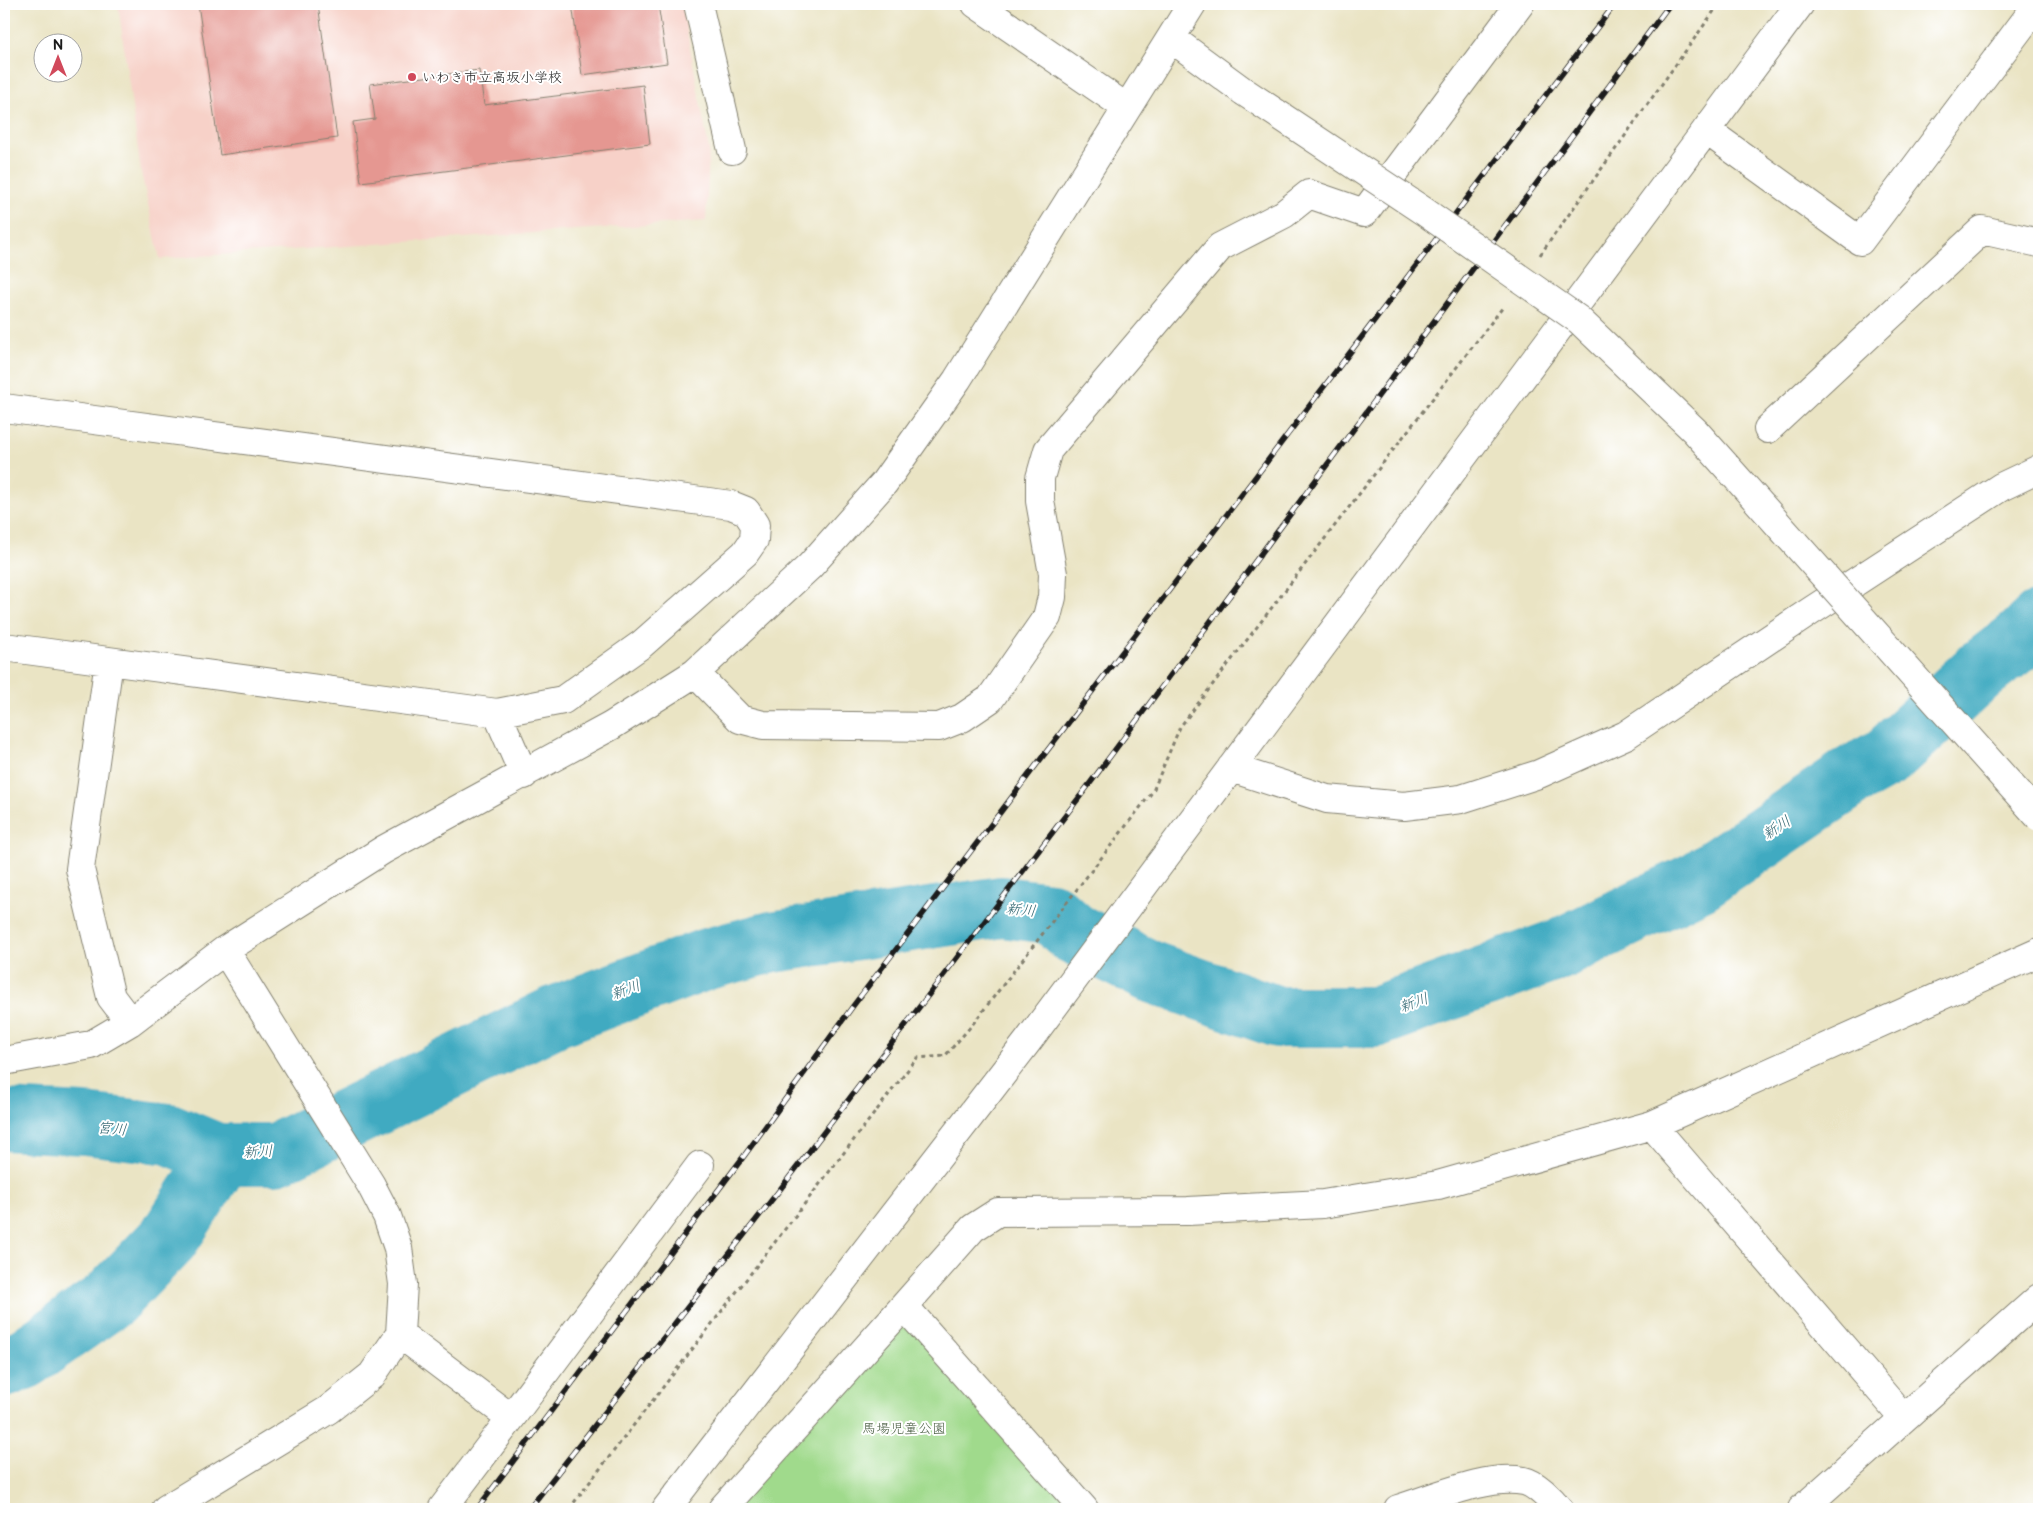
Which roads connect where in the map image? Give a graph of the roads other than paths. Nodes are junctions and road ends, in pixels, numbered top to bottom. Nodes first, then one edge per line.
1 (698, 4) edge
2 (976, 4) edge
3 (1192, 4) edge
4 (1520, 4) edge
5 (1800, 4) edge
6 (2038, 4) edge
7 (1171, 38) junction
8 (1127, 108) junction
9 (1706, 130) junction
10 (732, 150) dead end
11 (2039, 243) edge
12 (4, 408) edge
13 (1768, 429) dead end
14 (2039, 469) edge
15 (4, 647) edge
16 (108, 661) junction
17 (695, 673) junction
18 (497, 713) junction
19 (1231, 768) junction
20 (524, 775) junction
21 (2039, 817) edge
22 (2039, 952) edge
23 (233, 961) junction
24 (130, 1022) junction
25 (4, 1061) edge
26 (1652, 1125) junction
27 (700, 1165) dead end
28 (2039, 1298) edge
29 (904, 1306) junction
30 (400, 1334) junction
31 (1903, 1417) junction
32 (511, 1418) junction
33 (166, 1509) edge
34 (442, 1509) edge
35 (666, 1509) edge
36 (722, 1509) edge
37 (1084, 1509) edge
38 (1398, 1509) edge
39 (1559, 1509) edge
40 (1802, 1509) edge

1 - 10 street
2 - 8 street
3 - 7 street
4 - 17 street
5 - 9 street
6 - 9 street
7 - 8 street
7 - 21 street, bridge
8 - 17 street
9 - 19 street
11 - 13 street
12 - 18 street
14 - 19 street
15 - 16 street
16 - 18 street
16 - 24 street
17 - 20 street
18 - 20 street
19 - 35 street
20 - 23 street
22 - 26 street
23 - 24 street
23 - 30 street
24 - 25 street
26 - 29 street
26 - 31 street
27 - 32 street
28 - 31 street
29 - 36 street
29 - 37 street
30 - 32 street
30 - 33 street
31 - 40 street
32 - 34 street
38 - 39 street

